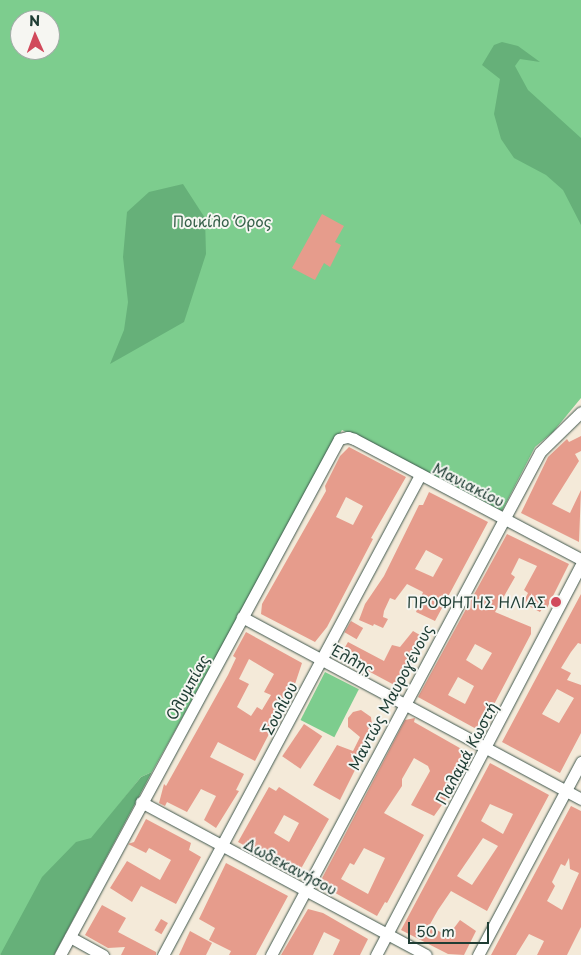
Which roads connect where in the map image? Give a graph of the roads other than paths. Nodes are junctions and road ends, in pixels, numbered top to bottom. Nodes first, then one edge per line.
1 (581, 412) edge
2 (343, 437) joint
3 (420, 475) junction
4 (504, 518) junction
5 (581, 559) edge
6 (581, 565) edge
7 (242, 617) junction
8 (322, 659) junction
9 (404, 703) junction
10 (486, 747) junction
11 (581, 762) edge
12 (566, 791) junction
13 (581, 799) edge
14 (142, 802) junction
15 (222, 846) junction
16 (305, 890) junction
17 (387, 934) junction
18 (70, 937) junction
19 (60, 955) edge
20 (103, 955) edge
21 (163, 955) edge
22 (271, 955) edge
23 (376, 955) edge
24 (426, 955) edge
25 (478, 955) edge

1 - 4 street, Μαντώς Μαυρογένους
2 - 3 street, Μανιακίου
2 - 7 street, Ολυμπίας
3 - 4 street, Μανιακίου
3 - 8 street, Σουλίου
4 - 5 street, Μανιακίου
4 - 9 street, Μαντώς Μαυρογένους
6 - 10 street, Παλαμά Κωστή
7 - 8 street, Έλλης
7 - 14 street, Ολυμπίας
8 - 9 street, Έλλης
8 - 15 street, Σουλίου
9 - 10 street, Έλλης
9 - 16 street, Μαντώς Μαυρογένους
10 - 12 street, Έλλης
10 - 17 street, Παλαμά Κωστή
11 - 12 street
12 - 13 street, Έλλης
12 - 25 street
14 - 15 street, Δωδεκανήσου
14 - 18 street, Ολυμπίας
15 - 16 street, Δωδεκανήσου
15 - 21 street, Σουλίου
16 - 17 street, Δωδεκανήσου
16 - 22 street, Μαντώς Μαυρογένους
17 - 23 street, Παλαμά Κωστή
17 - 24 street, Δωδεκανήσου
18 - 19 street, Ολυμπίας
18 - 20 street

